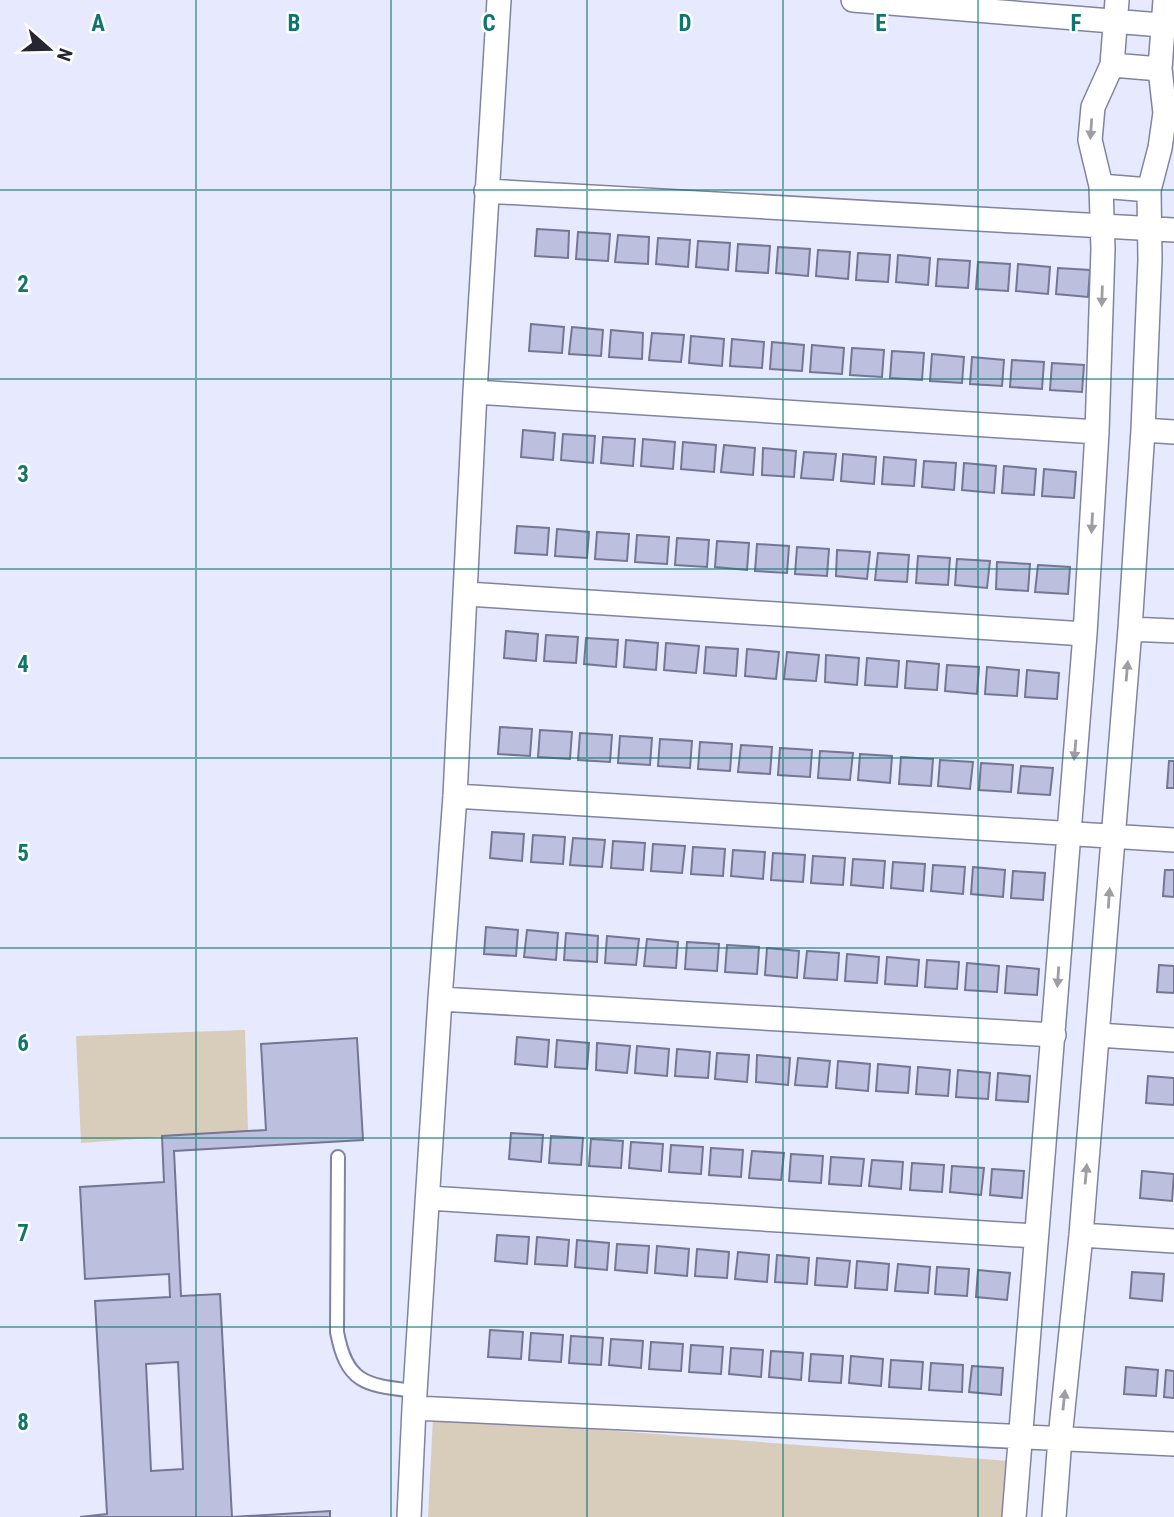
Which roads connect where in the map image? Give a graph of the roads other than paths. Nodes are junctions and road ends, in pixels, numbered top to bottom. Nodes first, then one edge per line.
1 (499, 0) edge
2 (853, 0) edge
3 (1165, 0) edge
4 (1116, 11) edge
5 (1169, 26) edge
6 (1112, 65) junction
7 (1160, 69) junction
8 (1101, 186) junction
9 (1149, 190) junction
10 (486, 191) junction
11 (1102, 228) junction
12 (1149, 229) junction
13 (1174, 230) edge
14 (475, 392) junction
15 (1143, 430) junction
16 (1097, 432) junction
17 (1174, 432) edge
18 (467, 594) junction
19 (1130, 629) junction
20 (1174, 631) edge
21 (1085, 634) junction
22 (455, 796) junction
23 (1069, 834) junction
24 (1113, 837) junction
25 (1174, 840) edge
26 (440, 999) junction
27 (1054, 1035) junction
28 (1098, 1035) junction
29 (1174, 1040) edge
30 (338, 1157) dead end
31 (428, 1198) junction
32 (1035, 1236) junction
33 (1081, 1236) junction
34 (1174, 1241) edge
35 (414, 1399) junction
36 (1020, 1436) junction
37 (1059, 1437) junction
38 (1174, 1444) edge
39 (409, 1517) edge
40 (1014, 1517) edge
41 (1054, 1517) edge

1 - 10 street
2 - 4 street
3 - 5 street
4 - 5 street
4 - 6 street
5 - 7 street
6 - 7 street
6 -> 8 street
7 - 9 street
8 - 9 street
8 - 11 street
9 - 12 street
10 - 11 street
10 - 14 street
11 - 12 street
11 -> 16 street
12 - 13 street
12 - 15 street
14 - 16 street
14 - 18 street
15 - 17 street
15 - 19 street
16 -> 21 street
18 - 21 street
18 - 22 street
19 - 20 street
24 -> 19 street
21 -> 23 street
22 - 23 street
22 - 26 street
23 - 24 street
23 -> 27 street
24 - 25 street
28 -> 24 street
26 - 27 street
26 - 31 street
27 - 32 street
28 - 29 street
33 -> 28 street
30 - 35 lane
31 - 32 street
31 - 35 street
32 - 36 street
33 - 34 street
37 -> 33 street
35 - 36 street
35 - 39 street
36 - 37 street
36 - 40 street
37 - 38 street
37 - 41 street

